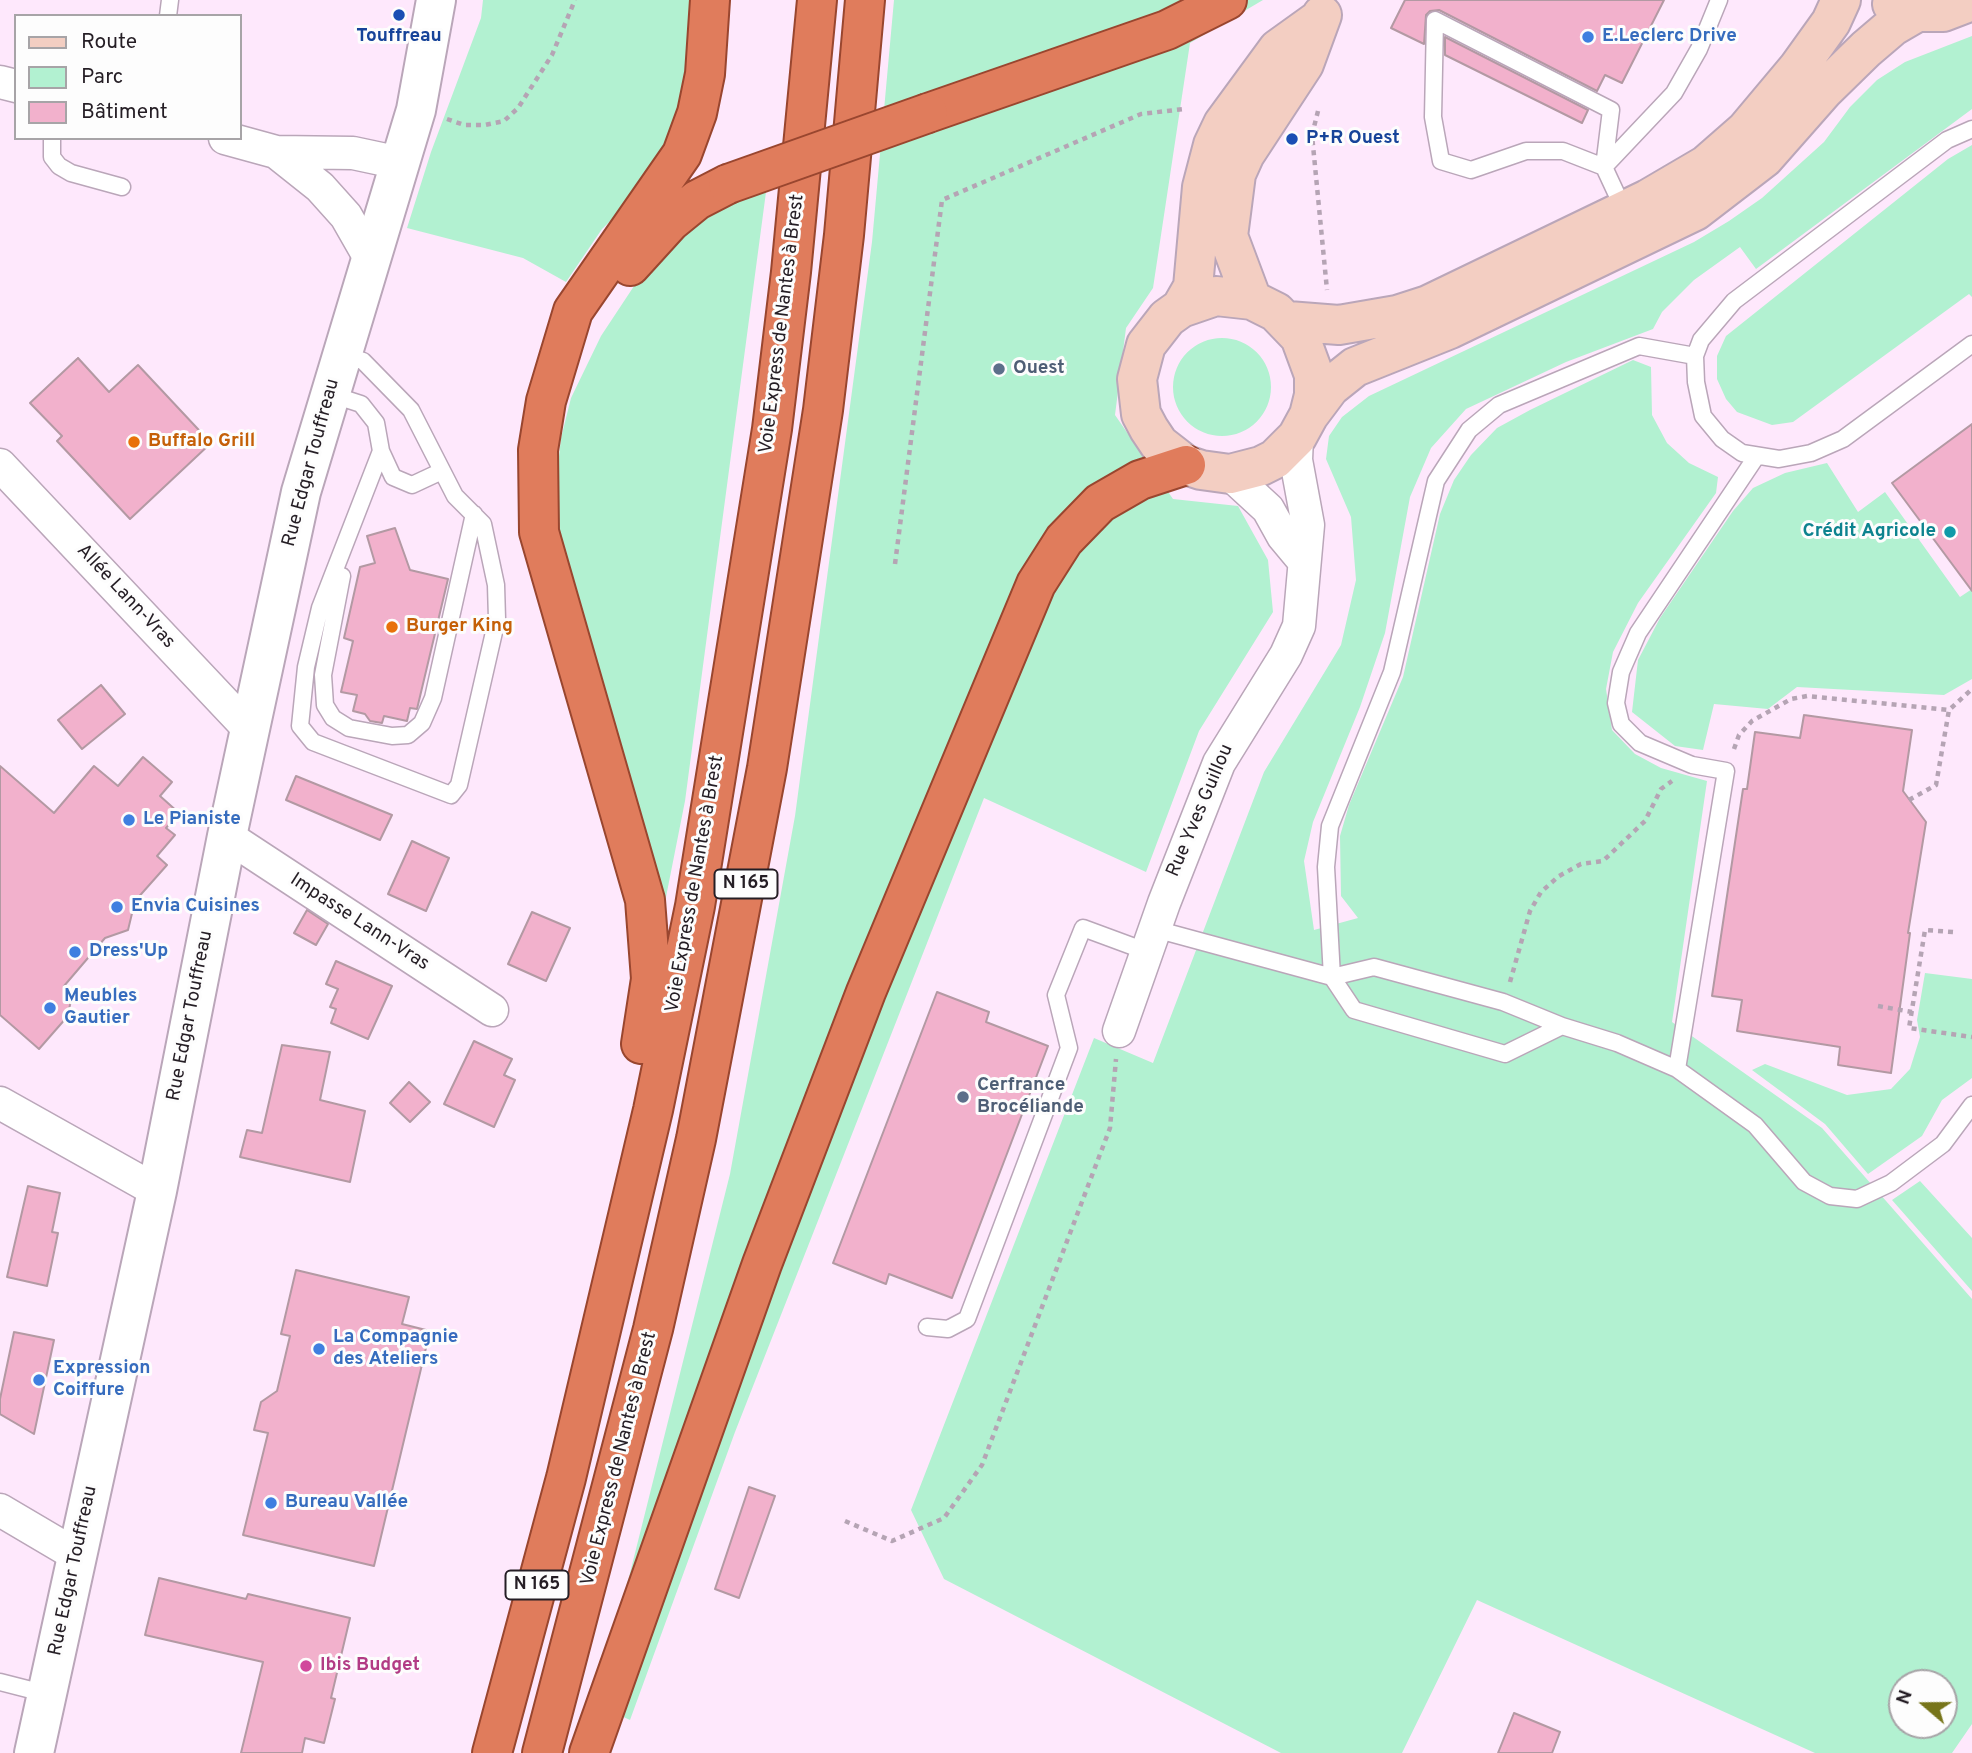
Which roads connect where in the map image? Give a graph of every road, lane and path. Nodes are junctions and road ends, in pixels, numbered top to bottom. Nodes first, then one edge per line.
1 (436, 0) edge
2 (575, 0) edge
3 (710, 0) edge
4 (817, 0) edge
5 (865, 0) edge
6 (1227, 0) edge
7 (1718, 0) edge
8 (1841, 0) edge
9 (1972, 1) edge
10 (1901, 6) edge
11 (1325, 11) edge
12 (1318, 108) dead end
13 (1184, 109) dead end
14 (416, 110) junction
15 (1972, 129) edge
16 (52, 140) edge
17 (232, 140) edge
18 (276, 152) junction
19 (400, 163) junction
20 (1604, 167) junction
21 (122, 187) dead end
22 (1624, 210) junction
23 (370, 258) junction
24 (1328, 298) dead end
25 (1252, 300) junction
26 (1181, 308) junction
27 (1288, 321) junction
28 (1972, 344) edge
29 (342, 354) junction
30 (1695, 356) junction
31 (330, 394) junction
32 (546, 401) junction
33 (1303, 426) junction
34 (381, 451) junction
35 (1756, 457) junction
36 (0, 465) edge
37 (1186, 465) junction
38 (442, 471) junction
39 (1230, 474) junction
40 (474, 514) junction
41 (358, 516) junction
42 (1303, 560) junction
43 (895, 564) dead end
44 (1972, 689) edge
45 (1949, 710) junction
46 (250, 730) junction
47 (1692, 765) junction
48 (1726, 771) junction
49 (1909, 800) dead end
50 (227, 836) junction
51 (1953, 932) dead end
52 (1152, 940) junction
53 (1332, 977) junction
54 (1503, 1002) junction
55 (1878, 1006) dead end
56 (492, 1010) dead end
57 (1912, 1012) junction
58 (1562, 1026) junction
59 (1119, 1031) joint
60 (1972, 1037) edge
61 (1677, 1069) junction
62 (0, 1103) edge
63 (1972, 1105) edge
64 (157, 1191) junction
65 (927, 1327) dead end
66 (580, 1417) junction
67 (0, 1510) edge
68 (845, 1521) dead end
69 (78, 1556) junction
70 (0, 1682) edge
71 (47, 1694) junction
72 (34, 1753) edge
73 (492, 1753) edge
74 (542, 1753) edge
75 (589, 1753) edge

1 - 14 street, Rue Edgar Touffreau
2 - 14 path
3 - 32 highway
4 - 66 highway, Voie Express de Nantes à Brest / N 165
5 - 74 highway, Voie Express de Nantes à Brest / N 165
6 - 32 highway, bridge
7 - 20 lane
8 - 22 main road
9 - 10 main road
10 - 33 main road
11 - 25 main road
11 - 26 main road
12 - 24 path
13 - 43 path
14 - 19 street, Rue Edgar Touffreau
15 - 30 lane
16 - 21 lane
17 - 18 street
18 - 19 street
18 - 23 street
19 - 23 street, Rue Edgar Touffreau
20 - 20 lane
20 - 22 lane
22 - 27 main road
23 - 29 street, Rue Edgar Touffreau
25 - 26 main road
25 - 27 main road
26 - 37 main road
27 - 33 main road
28 - 35 lane
29 - 31 street, Rue Edgar Touffreau
29 - 38 lane
30 - 35 lane
30 - 53 lane
31 - 34 lane
31 - 46 street, Rue Edgar Touffreau
32 - 66 highway
33 - 39 main road
33 - 42 street, Rue Yves Guillou
34 - 38 lane
34 - 41 lane
35 - 47 lane
36 - 46 street, Allée Lann-Vras
37 - 39 main road
37 - 75 highway
38 - 40 lane
39 - 42 street
40 - 41 lane
40 - 41 lane
42 - 52 street, Rue Yves Guillou
44 - 45 path
45 - 48 path
45 - 49 path
46 - 50 street, Rue Edgar Touffreau
47 - 48 lane
47 - 54 path
48 - 61 lane
50 - 56 street, Impasse Lann-Vras
50 - 64 street, Rue Edgar Touffreau
51 - 57 path
52 - 53 lane
52 - 59 street, Rue Yves Guillou
52 - 65 lane
53 - 54 lane
53 - 58 lane
54 - 58 lane
55 - 57 path
57 - 60 path
58 - 61 lane
59 - 68 path
61 - 63 lane
62 - 64 street
64 - 69 street, Rue Edgar Touffreau
66 - 73 highway, Voie Express de Nantes à Brest / N 165
67 - 69 street
69 - 71 street, Rue Edgar Touffreau
70 - 71 lane
71 - 72 street, Rue Edgar Touffreau

